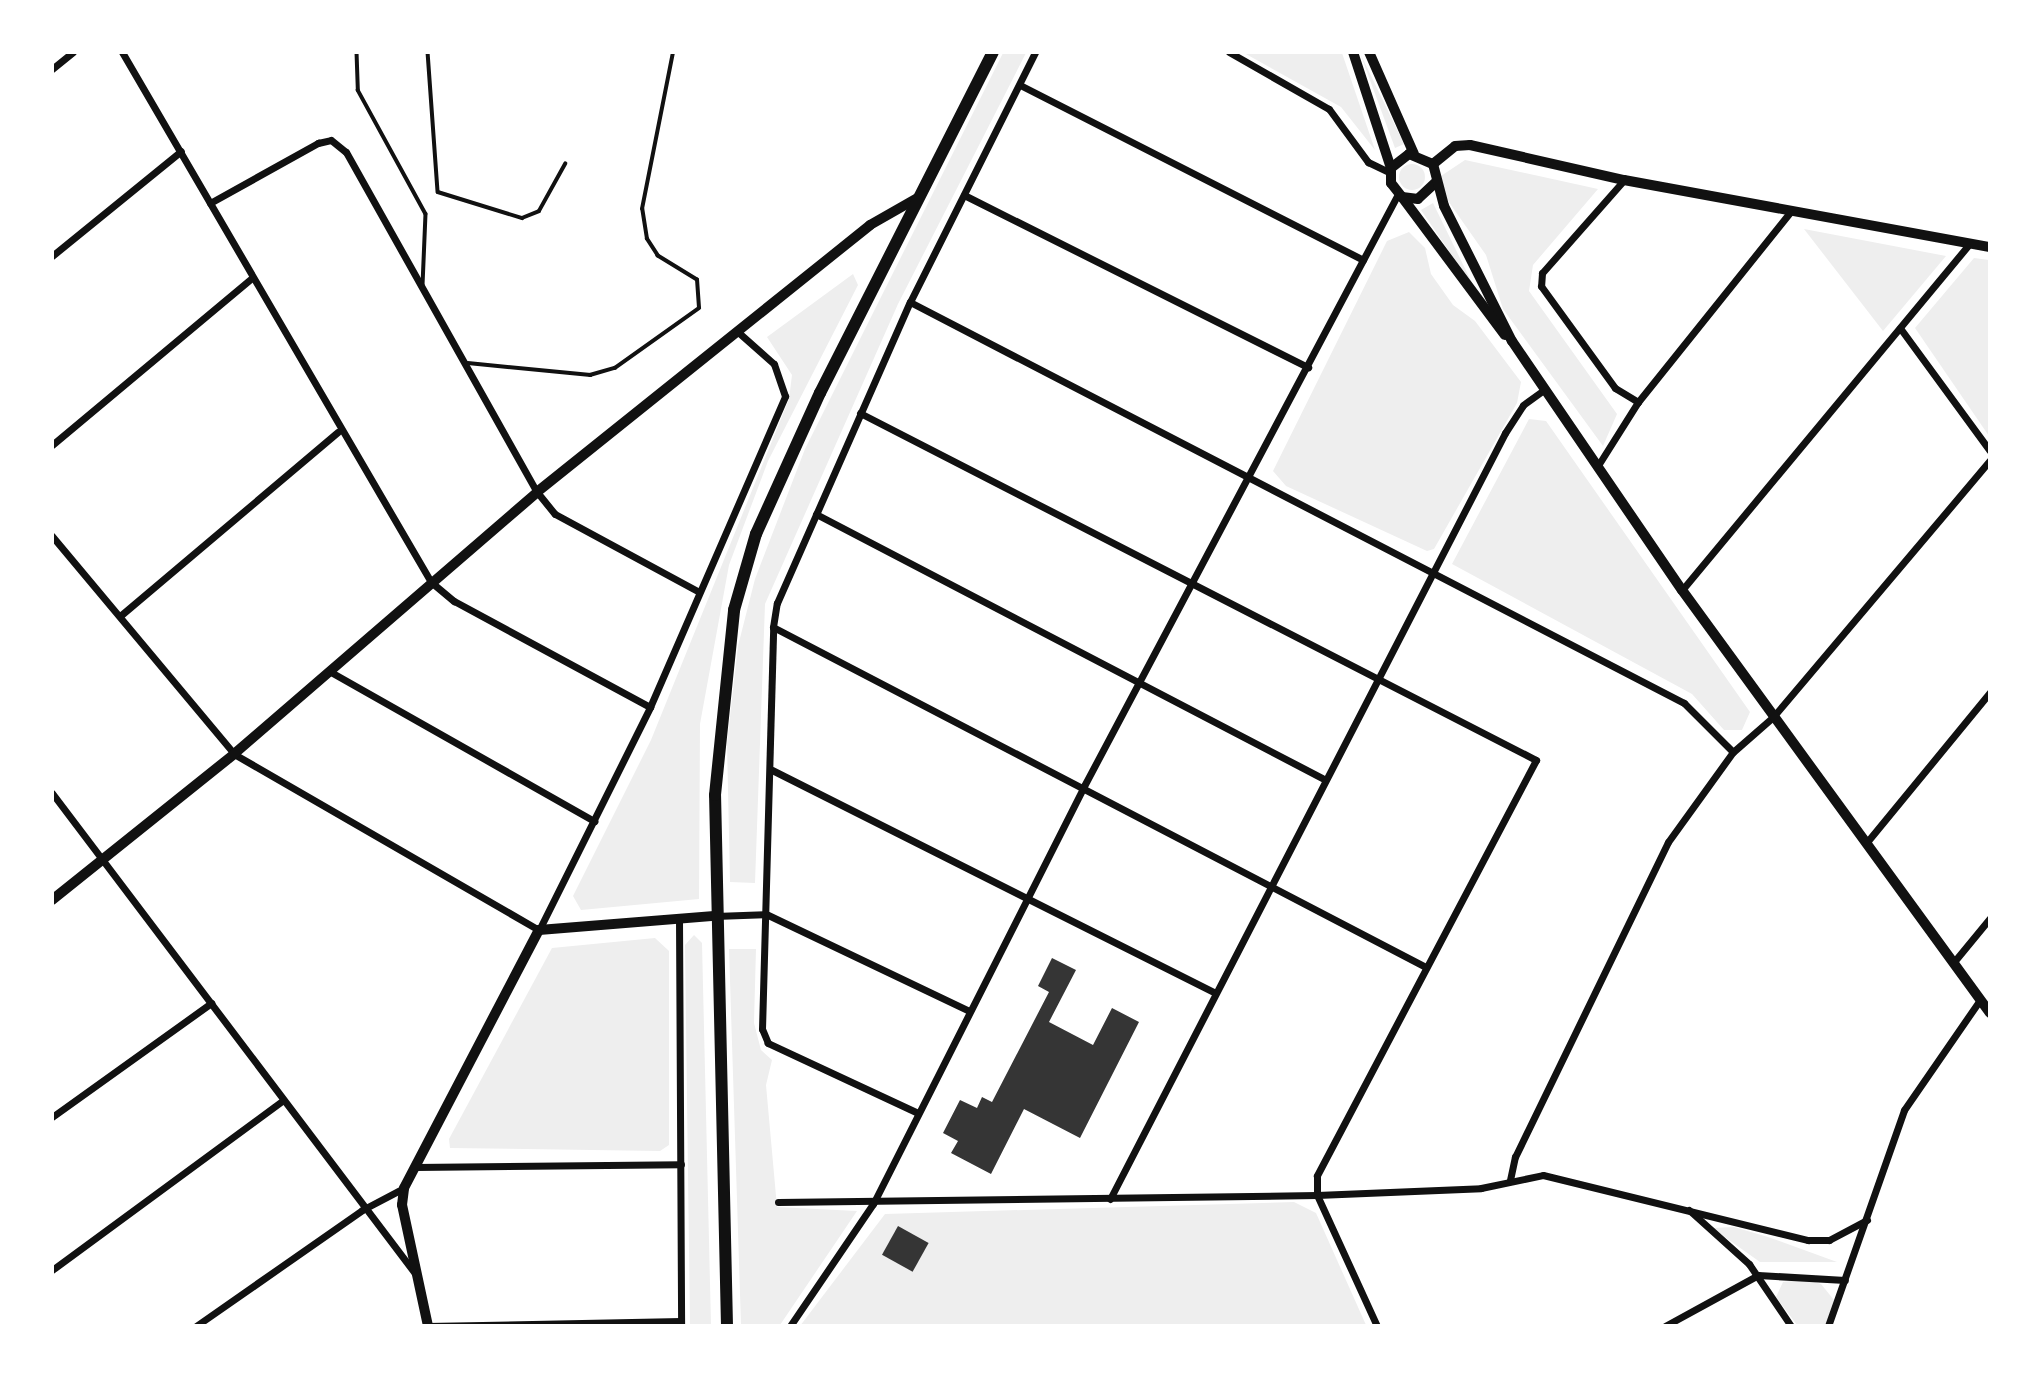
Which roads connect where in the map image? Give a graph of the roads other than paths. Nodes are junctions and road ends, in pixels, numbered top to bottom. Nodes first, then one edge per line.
1 (72, 52) edge
2 (121, 52) edge
3 (357, 52) edge
4 (428, 52) edge
5 (673, 52) edge
6 (993, 52) edge
7 (1035, 52) edge
8 (1229, 52) edge
9 (1353, 52) edge
10 (1369, 52) edge
11 (52, 69) edge
12 (1020, 85) junction
13 (181, 151) junction
14 (1414, 154) junction
15 (565, 164) dead end
16 (1433, 164) junction
17 (1391, 171) junction
18 (1624, 180) junction
19 (1435, 183) junction
20 (964, 195) junction
21 (1400, 195) junction
22 (919, 197) junction
23 (211, 203) junction
24 (1795, 207) junction
25 (1969, 244) junction
26 (1990, 247) edge
27 (52, 256) edge
28 (1363, 260) junction
29 (252, 278) junction
30 (423, 285) junction
31 (909, 302) junction
32 (1900, 328) junction
33 (738, 332) junction
34 (1512, 341) junction
35 (468, 363) junction
36 (1308, 367) junction
37 (1544, 390) junction
38 (1638, 402) junction
39 (860, 413) junction
40 (338, 432) junction
41 (52, 445) edge
42 (1990, 451) edge
43 (1990, 460) edge
44 (1597, 467) junction
45 (1251, 476) junction
46 (537, 492) junction
47 (816, 514) junction
48 (52, 537) edge
49 (1433, 570) junction
50 (431, 582) junction
51 (1192, 585) junction
52 (1682, 590) junction
53 (699, 592) junction
54 (120, 616) junction
55 (773, 627) junction
56 (329, 671) junction
57 (1376, 679) junction
58 (1139, 680) junction
59 (1990, 692) edge
60 (650, 707) junction
61 (1773, 717) junction
62 (1733, 752) junction
63 (234, 754) junction
64 (772, 770) junction
65 (1322, 778) junction
66 (1084, 786) junction
67 (52, 793) edge
68 (594, 821) junction
69 (1867, 842) junction
70 (106, 858) junction
71 (1269, 883) junction
72 (1027, 896) junction
73 (52, 900) edge
74 (766, 914) junction
75 (714, 916) junction
76 (1990, 918) edge
77 (679, 919) junction
78 (539, 930) junction
79 (1952, 962) junction
80 (1424, 966) junction
81 (1213, 992) junction
82 (1980, 1000) junction
83 (211, 1003) junction
84 (969, 1011) junction
85 (1990, 1013) edge
86 (282, 1101) junction
87 (918, 1113) junction
88 (52, 1117) edge
89 (681, 1164) junction
90 (415, 1167) junction
91 (1510, 1180) junction
92 (404, 1188) junction
93 (1317, 1195) junction
94 (1110, 1199) junction
95 (778, 1202) dead end
96 (873, 1204) junction
97 (1686, 1208) junction
98 (362, 1210) junction
99 (1867, 1220) junction
100 (52, 1270) edge
101 (1758, 1275) junction
102 (417, 1277) junction
103 (1845, 1280) junction
104 (681, 1323) edge
105 (196, 1325) edge
106 (427, 1325) edge
107 (727, 1325) edge
108 (790, 1325) edge
109 (1377, 1325) edge
110 (1665, 1325) edge
111 (1791, 1325) edge
112 (1828, 1325) edge

1 - 11 street
2 - 13 street
3 - 30 lane
4 - 15 lane
5 - 35 lane
6 - 22 main road
7 - 12 street
8 - 17 street
9 - 17 main road
10 - 14 main road
12 - 20 street
12 - 28 street
13 - 23 street
13 - 27 street
14 - 16 main road
14 - 17 main road
16 - 18 street
16 - 19 main road
17 - 21 main road
18 - 24 street
18 - 38 street
19 - 21 main road
19 - 34 main road
20 - 31 street
20 - 36 street
21 - 28 street
21 - 34 main road
22 - 33 street
22 - 75 main road
23 - 29 street
23 - 30 street
24 - 25 street
24 - 38 street
25 - 26 street
25 - 32 street
28 - 36 street
29 - 40 street
29 - 41 street
30 - 35 street
31 - 39 street
31 - 45 street
32 - 42 street
32 - 52 street
33 - 46 street
33 - 53 street
34 - 37 main road
35 - 46 street
36 - 45 street
37 - 44 main road
37 - 49 street
38 - 44 street
39 - 47 street
39 - 51 street
40 - 50 street
40 - 54 street
43 - 61 street
44 - 52 main road
45 - 49 street
45 - 51 street
46 - 50 street
46 - 53 street
47 - 55 street
47 - 58 street
48 - 54 street
49 - 57 street
49 - 62 street
50 - 56 street
50 - 60 street
51 - 57 street
51 - 58 street
52 - 61 main road
53 - 60 street
54 - 63 street
55 - 64 street
55 - 66 street
56 - 63 street
56 - 68 street
57 - 65 street
57 - 80 street
58 - 65 street
58 - 66 street
59 - 69 street
60 - 68 street
61 - 62 street
61 - 69 main road
62 - 91 street
63 - 70 street
63 - 78 street
64 - 72 street
64 - 74 street
65 - 71 street
66 - 71 street
66 - 72 street
67 - 70 street
68 - 78 street
69 - 79 main road
70 - 73 street
70 - 83 street
71 - 80 street
71 - 81 street
72 - 81 street
72 - 84 street
74 - 75 street
74 - 84 street
74 - 87 street
75 - 77 street
75 - 107 main road
76 - 79 street
77 - 78 street
77 - 89 street
78 - 90 street
79 - 82 main road
80 - 93 street
81 - 94 street
82 - 85 main road
82 - 99 street
83 - 86 street
83 - 88 street
84 - 87 street
86 - 98 street
86 - 100 street
87 - 96 street
89 - 90 street
89 - 104 street
90 - 92 street
91 - 93 street
91 - 97 street
92 - 98 street
92 - 102 street
93 - 94 street
93 - 109 street
94 - 96 street
95 - 96 street
96 - 108 street
97 - 99 street
97 - 101 street
98 - 102 street
98 - 105 street
99 - 103 street
101 - 103 street
101 - 110 street
101 - 111 street
102 - 106 street
103 - 112 street
104 - 106 street

